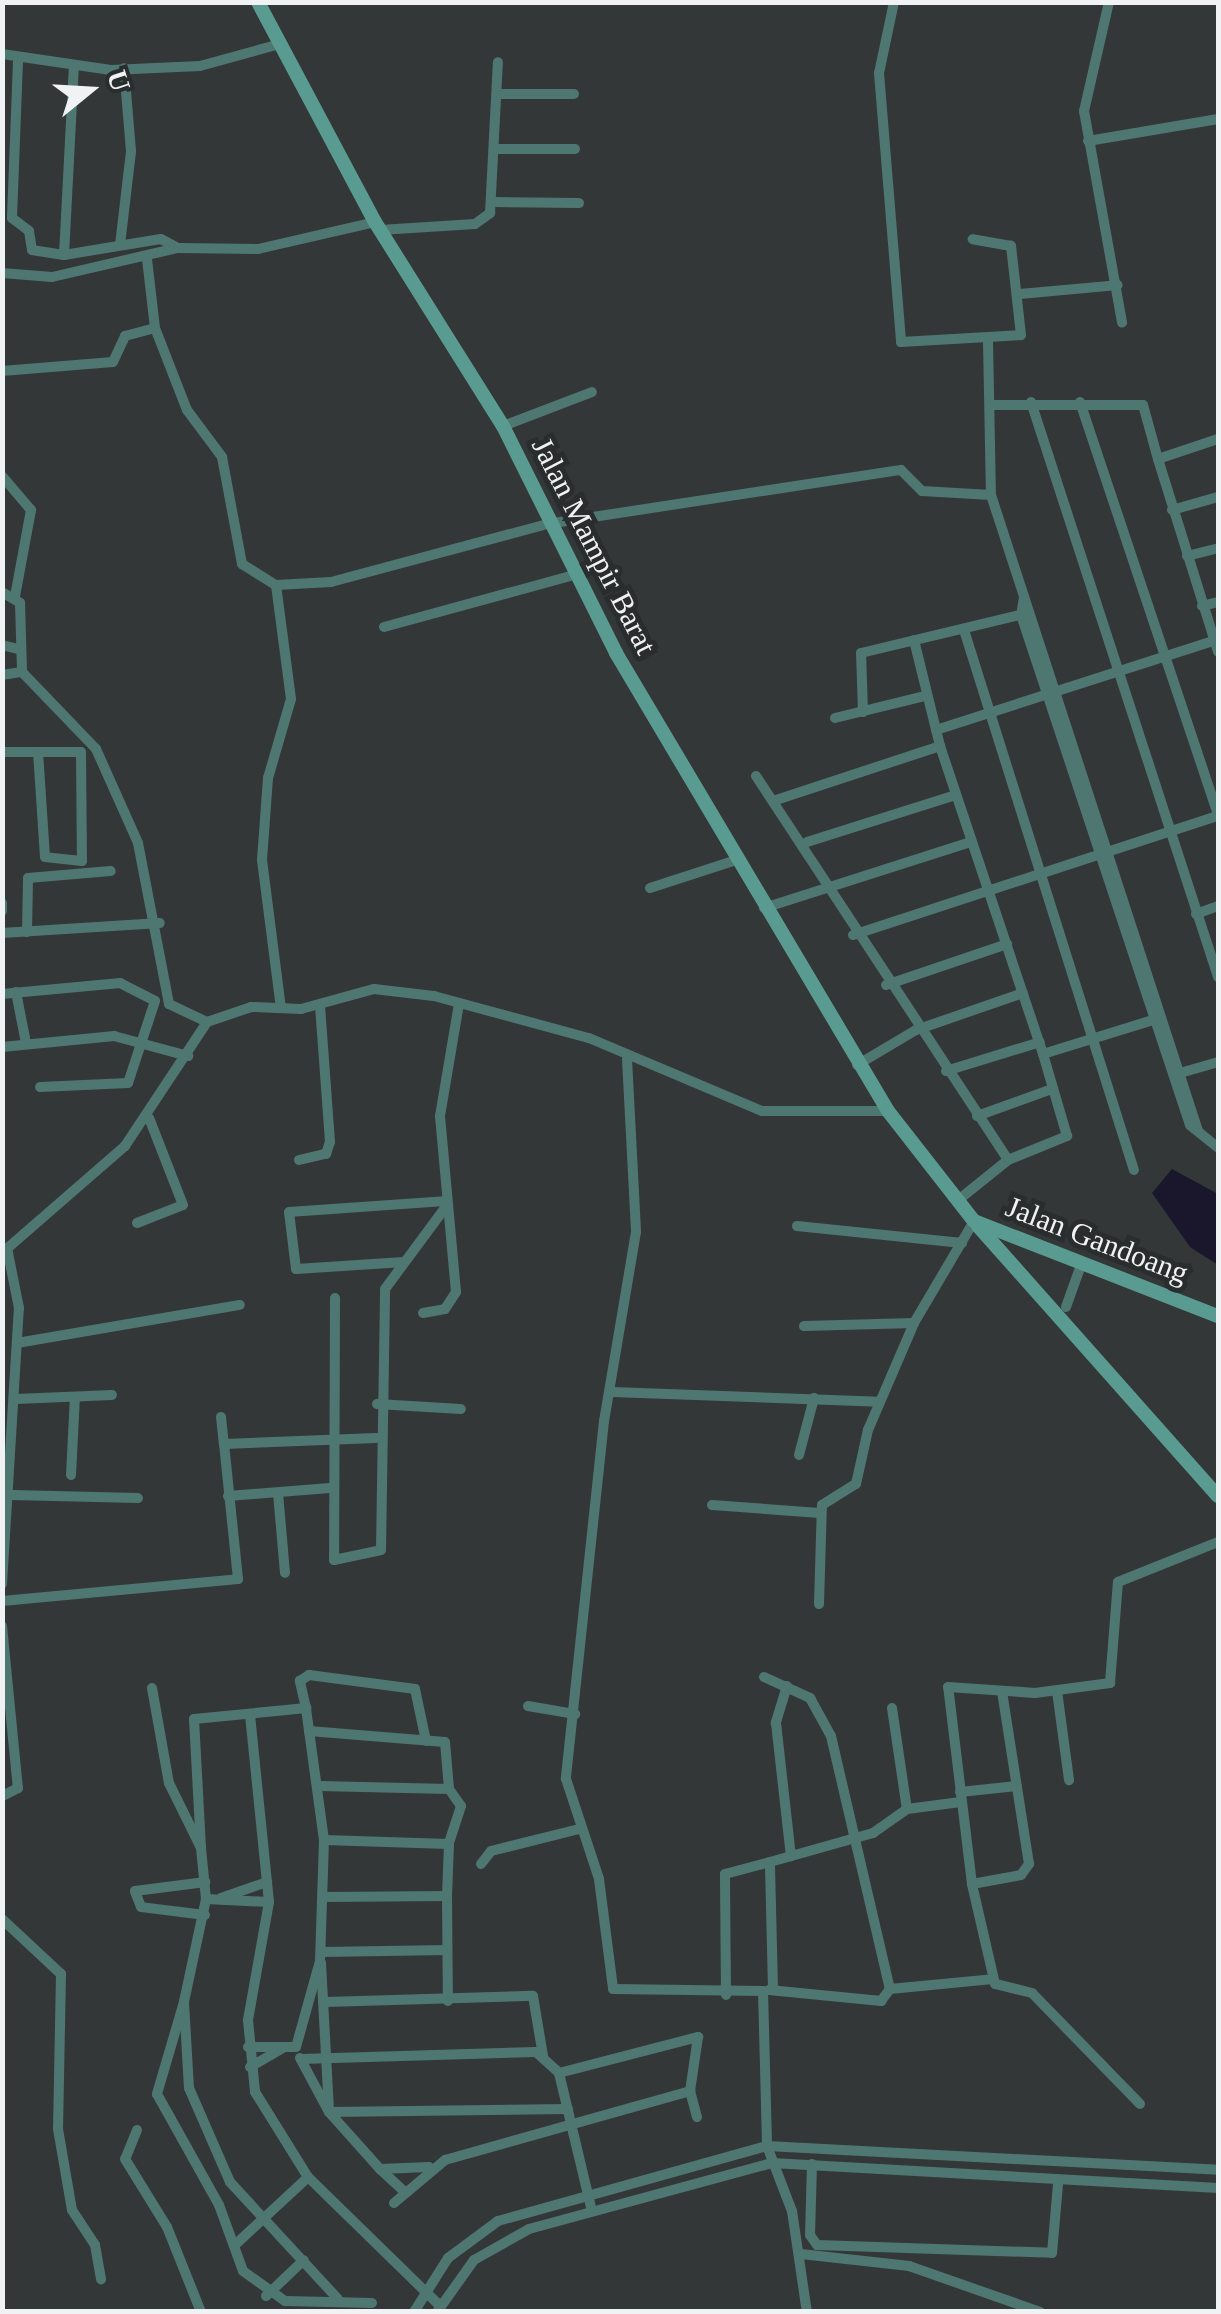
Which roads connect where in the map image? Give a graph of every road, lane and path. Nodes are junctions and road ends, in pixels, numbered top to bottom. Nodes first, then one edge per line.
1 (258, 2) edge
2 (894, 2) edge
3 (1108, 2) edge
4 (276, 44) junction
5 (2, 54) edge
6 (18, 61) junction
7 (498, 62) dead end
8 (74, 66) junction
9 (124, 68) junction
10 (497, 94) junction
11 (574, 94) dead end
12 (1218, 119) edge
13 (1088, 140) junction
14 (496, 148) junction
15 (576, 149) dead end
16 (493, 202) junction
17 (579, 202) dead end
18 (378, 226) junction
19 (973, 240) dead end
20 (120, 244) junction
21 (178, 248) junction
22 (64, 255) junction
23 (147, 259) junction
24 (2, 273) edge
25 (1118, 285) junction
26 (1020, 294) junction
27 (1122, 323) dead end
28 (155, 328) junction
29 (988, 341) junction
30 (2, 371) edge
31 (592, 392) dead end
32 (1031, 402) junction
33 (1080, 402) junction
34 (990, 405) junction
35 (503, 426) junction
36 (1218, 439) edge
37 (1158, 459) junction
38 (2, 476) edge
39 (990, 495) junction
40 (1218, 498) edge
41 (1172, 510) junction
42 (548, 524) junction
43 (1218, 548) edge
44 (1187, 556) junction
45 (574, 575) junction
46 (276, 585) junction
47 (2, 592) edge
48 (15, 596) junction
49 (1024, 597) junction
50 (1218, 602) edge
51 (1202, 606) junction
52 (1034, 612) junction
53 (1021, 614) junction
54 (384, 627) dead end
55 (964, 630) junction
56 (914, 640) junction
57 (2, 645) edge
58 (1216, 647) edge
59 (18, 649) junction
60 (1167, 657) junction
61 (22, 672) junction
62 (1118, 673) junction
63 (2, 676) edge
64 (1053, 694) junction
65 (924, 696) junction
66 (863, 712) junction
67 (984, 716) junction
68 (835, 718) dead end
69 (936, 730) junction
70 (940, 746) junction
71 (96, 749) junction
72 (2, 752) edge
73 (38, 752) junction
74 (80, 752) junction
75 (756, 776) dead end
76 (956, 795) junction
77 (776, 800) junction
78 (1218, 815) edge
79 (1167, 831) junction
80 (807, 842) junction
81 (971, 842) junction
82 (1114, 852) junction
83 (1100, 856) junction
84 (736, 860) junction
85 (111, 871) dead end
86 (1039, 878) junction
87 (830, 885) junction
88 (650, 888) dead end
89 (990, 894) junction
90 (2, 903) edge
91 (1218, 906) edge
92 (764, 908) junction
93 (2, 912) edge
94 (1196, 914) junction
95 (160, 924) junction
96 (27, 932) junction
97 (2, 934) edge
98 (854, 935) junction
99 (1006, 944) junction
100 (1218, 977) edge
101 (886, 985) junction
102 (16, 992) junction
103 (1023, 993) junction
104 (2, 994) edge
105 (459, 1004) junction
106 (320, 1005) junction
107 (281, 1008) junction
108 (1167, 1016) junction
109 (1154, 1020) junction
110 (207, 1022) junction
111 (916, 1030) junction
112 (1092, 1038) junction
113 (1040, 1042) junction
114 (26, 1043) junction
115 (142, 1043) junction
116 (2, 1047) edge
117 (1044, 1054) junction
118 (188, 1056) junction
119 (627, 1059) junction
120 (1218, 1062) edge
121 (858, 1065) junction
122 (946, 1071) junction
123 (1179, 1074) junction
124 (40, 1088) dead end
125 (1052, 1088) junction
126 (888, 1112) junction
127 (976, 1116) junction
128 (150, 1118) junction
129 (1218, 1148) edge
130 (299, 1160) dead end
131 (1008, 1160) junction
132 (1134, 1170) dead end
133 (956, 1200) junction
134 (445, 1204) junction
135 (974, 1221) junction
136 (137, 1223) dead end
137 (797, 1226) dead end
138 (962, 1242) junction
139 (5, 1251) edge
140 (404, 1262) junction
141 (1082, 1265) junction
142 (335, 1298) dead end
143 (240, 1305) dead end
144 (1066, 1307) dead end
145 (423, 1313) dead end
146 (1218, 1316) edge
147 (914, 1323) junction
148 (804, 1326) dead end
149 (18, 1342) junction
150 (612, 1392) junction
151 (112, 1396) dead end
152 (75, 1397) junction
153 (814, 1398) junction
154 (16, 1399) junction
155 (878, 1402) junction
156 (377, 1404) junction
157 (461, 1410) dead end
158 (220, 1417) dead end
159 (376, 1438) junction
160 (328, 1439) junction
161 (224, 1444) junction
162 (799, 1455) dead end
163 (71, 1475) dead end
164 (330, 1488) junction
165 (278, 1493) junction
166 (12, 1494) junction
167 (228, 1496) junction
168 (1218, 1496) edge
169 (138, 1498) dead end
170 (712, 1505) dead end
171 (820, 1513) junction
172 (1218, 1542) edge
173 (285, 1574) dead end
174 (2, 1584) edge
175 (2, 1602) edge
176 (818, 1604) dead end
177 (2, 1626) edge
178 (764, 1678) dead end
179 (787, 1686) junction
180 (152, 1688) dead end
181 (1002, 1692) junction
182 (1057, 1692) junction
183 (528, 1706) dead end
184 (306, 1708) junction
185 (892, 1708) dead end
186 (575, 1714) junction
187 (250, 1715) junction
188 (309, 1731) junction
189 (426, 1741) junction
190 (1070, 1780) dead end
191 (318, 1786) junction
192 (1016, 1786) junction
193 (449, 1788) junction
194 (2, 1796) edge
195 (960, 1797) junction
196 (908, 1809) junction
197 (579, 1829) junction
198 (856, 1838) junction
199 (324, 1840) junction
200 (449, 1844) junction
201 (201, 1848) junction
202 (791, 1856) junction
203 (770, 1862) junction
204 (481, 1864) dead end
205 (205, 1882) junction
206 (267, 1882) junction
207 (972, 1884) junction
208 (447, 1896) junction
209 (324, 1897) junction
210 (221, 1898) junction
211 (206, 1899) junction
212 (269, 1902) junction
213 (205, 1915) junction
214 (2, 1919) edge
215 (447, 1950) junction
216 (321, 1957) junction
217 (993, 1979) junction
218 (890, 1989) junction
219 (768, 1990) junction
220 (726, 1995) junction
221 (448, 2001) junction
222 (184, 2002) junction
223 (326, 2002) junction
224 (248, 2046) junction
225 (290, 2047) junction
226 (542, 2056) junction
227 (324, 2059) junction
228 (301, 2060) junction
229 (250, 2067) junction
230 (559, 2073) junction
231 (690, 2091) junction
232 (1140, 2104) dead end
233 (568, 2109) junction
234 (329, 2112) junction
235 (697, 2118) dead end
236 (574, 2124) junction
237 (138, 2130) dead end
238 (767, 2146) junction
239 (772, 2163) junction
240 (812, 2164) junction
241 (429, 2167) junction
242 (1046, 2168) junction
243 (380, 2169) junction
244 (1218, 2170) edge
245 (308, 2177) junction
246 (1044, 2184) junction
247 (1058, 2184) junction
248 (1218, 2188) edge
249 (406, 2192) junction
250 (588, 2192) junction
251 (394, 2203) dead end
252 (592, 2212) junction
253 (264, 2218) junction
254 (236, 2244) junction
255 (801, 2254) junction
256 (304, 2260) junction
257 (100, 2279) dead end
258 (419, 2295) junction
259 (266, 2296) junction
260 (338, 2299) junction
261 (372, 2303) dead end
262 (438, 2308) edge
263 (196, 2309) edge
264 (414, 2312) edge
265 (807, 2312) edge
266 (1040, 2312) edge

1 - 4 street, Jalan Mampir Barat
2 - 29 street
3 - 13 street
4 - 9 street
4 - 18 street, Jalan Mampir Barat
5 - 6 street
6 - 8 street
6 - 22 street
7 - 10 street
8 - 9 street
8 - 22 street
9 - 20 street
10 - 11 street
10 - 14 street
12 - 13 street
13 - 25 street
14 - 15 street
14 - 16 street
16 - 17 street
16 - 18 street
18 - 21 street
18 - 35 street, Jalan Mampir Barat
19 - 26 street
20 - 21 street
20 - 22 street
21 - 23 street
23 - 24 street
23 - 28 street
25 - 26 street
25 - 27 street
26 - 29 street
28 - 30 street
28 - 46 street
29 - 34 street
31 - 35 street
32 - 33 street
32 - 34 street
32 - 62 street
33 - 37 street
33 - 60 street
34 - 39 street
35 - 42 street, Jalan Mampir Barat
36 - 37 street
37 - 41 street
38 - 48 street
39 - 42 street
39 - 49 street
40 - 41 street
41 - 44 street
42 - 45 street, Jalan Mampir Barat
42 - 46 street
43 - 44 street
44 - 51 street
45 - 54 street
45 - 84 street, Jalan Mampir Barat
46 - 107 street
47 - 48 street
48 - 59 street
49 - 52 street
49 - 53 street
50 - 51 street
51 - 58 street
52 - 53 street
52 - 64 street
53 - 55 street
53 - 64 street
55 - 56 street
55 - 67 street
56 - 65 street
56 - 66 street
57 - 59 street
58 - 60 street
59 - 61 street
60 - 62 street
60 - 78 street
61 - 63 street
61 - 71 street
62 - 64 street
62 - 79 street
64 - 67 street
64 - 82 street
64 - 83 street
65 - 66 street
65 - 69 street
66 - 68 street
67 - 69 street
67 - 86 street
69 - 70 street
70 - 76 street
70 - 77 street
71 - 74 street
71 - 95 street
72 - 73 street
73 - 74 street
73 - 74 street
75 - 77 street
76 - 80 street
76 - 81 street
77 - 80 street
78 - 79 street
79 - 82 street
79 - 94 street
80 - 87 street
81 - 87 street
81 - 89 street
82 - 83 street
82 - 108 street
83 - 86 street
83 - 109 street
84 - 88 street
84 - 92 street, Jalan Mampir Barat
85 - 96 street
86 - 89 street
86 - 112 street
87 - 92 street
87 - 98 street
89 - 98 street
89 - 99 street
90 - 93 street
91 - 94 street
92 - 121 street, Jalan Mampir Barat
94 - 100 street
95 - 96 street
95 - 110 street
96 - 97 street
98 - 101 street
99 - 101 street
99 - 103 street
101 - 111 street
102 - 104 street
102 - 114 street
102 - 115 street
103 - 111 street
103 - 113 street
105 - 106 street
105 - 119 street
105 - 134 street
106 - 107 street
106 - 130 street
107 - 110 street
108 - 109 street
108 - 123 street
109 - 112 street
109 - 123 street
110 - 118 street
111 - 121 street
111 - 122 street
112 - 117 street
112 - 132 street
113 - 117 street
113 - 122 street
114 - 115 street
114 - 116 street
115 - 118 street
115 - 124 street
117 - 125 street
118 - 128 street
119 - 126 street
119 - 150 street
120 - 123 street
121 - 126 street, Jalan Mampir Barat
122 - 127 street
123 - 129 street
125 - 127 street
125 - 131 street
126 - 133 street, Jalan Gandoang
127 - 131 street
128 - 136 street
128 - 139 street
131 - 133 street
133 - 135 street, Jalan Gandoang
134 - 140 street
134 - 140 street
134 - 145 street
135 - 138 street
135 - 141 street, Jalan Gandoang
135 - 168 street
137 - 138 street
138 - 147 street
139 - 149 street
140 - 156 street
141 - 144 street
141 - 146 street, Jalan Gandoang
142 - 160 street
143 - 149 street
147 - 148 street
147 - 155 street
149 - 154 street
150 - 153 street
150 - 186 street
151 - 152 street
152 - 154 street
152 - 163 street
153 - 155 street
153 - 162 street
154 - 166 street
155 - 171 street
156 - 157 street
156 - 159 street
158 - 161 street
159 - 160 street
159 - 164 street
160 - 161 street
160 - 164 street
161 - 167 street
164 - 165 street
165 - 167 street
165 - 173 street
166 - 169 street
166 - 174 street
167 - 175 street
170 - 171 street
171 - 176 street
172 - 182 street
177 - 194 street
178 - 179 street
179 - 198 street
179 - 202 street
180 - 201 street
181 - 182 street
181 - 192 street
181 - 195 street
182 - 190 street
183 - 186 street
184 - 187 street
184 - 188 street
184 - 189 street
185 - 196 street
186 - 197 street
187 - 201 street
187 - 206 street
188 - 189 street
188 - 191 street
189 - 193 street
191 - 193 street
191 - 199 street
192 - 195 street
192 - 207 street
193 - 200 street
195 - 196 street
195 - 207 street
196 - 198 street
197 - 204 street
197 - 220 street
198 - 202 street
198 - 218 street
199 - 200 street
199 - 209 street
200 - 208 street
201 - 205 street
202 - 203 street
203 - 219 street
203 - 220 street
205 - 211 street
205 - 213 street
206 - 210 street
206 - 212 street
207 - 217 street
208 - 209 street
208 - 215 street
209 - 216 street
210 - 211 street
210 - 212 street
211 - 213 street
212 - 224 street
213 - 222 street
214 - 257 street
215 - 216 street
215 - 221 street
216 - 223 street
216 - 225 street
217 - 218 street
217 - 232 street
218 - 219 street
219 - 220 street
219 - 238 street
221 - 223 street
221 - 226 street
222 - 253 street
222 - 254 street
223 - 227 street
224 - 225 street
224 - 229 street
225 - 228 street
225 - 229 street
226 - 227 street
226 - 230 street
227 - 228 street
227 - 234 street
228 - 234 street
229 - 245 street
230 - 231 street
230 - 233 street
231 - 235 street
231 - 236 street
233 - 234 street
233 - 236 street
234 - 243 street
236 - 241 street
236 - 250 street
237 - 263 street
238 - 239 street
238 - 242 street
238 - 250 street
239 - 240 street
239 - 252 street
239 - 255 street
240 - 246 street
240 - 247 street
241 - 243 street
241 - 249 street
242 - 244 street
242 - 246 street
243 - 249 street
245 - 253 street
245 - 258 street
246 - 247 street
247 - 248 street
249 - 251 street
250 - 252 street
250 - 258 street
252 - 262 street
253 - 254 street
253 - 256 street
254 - 259 street
255 - 265 street
255 - 266 street
256 - 259 street
256 - 260 street
258 - 262 street
258 - 264 street
259 - 260 street
260 - 261 street

